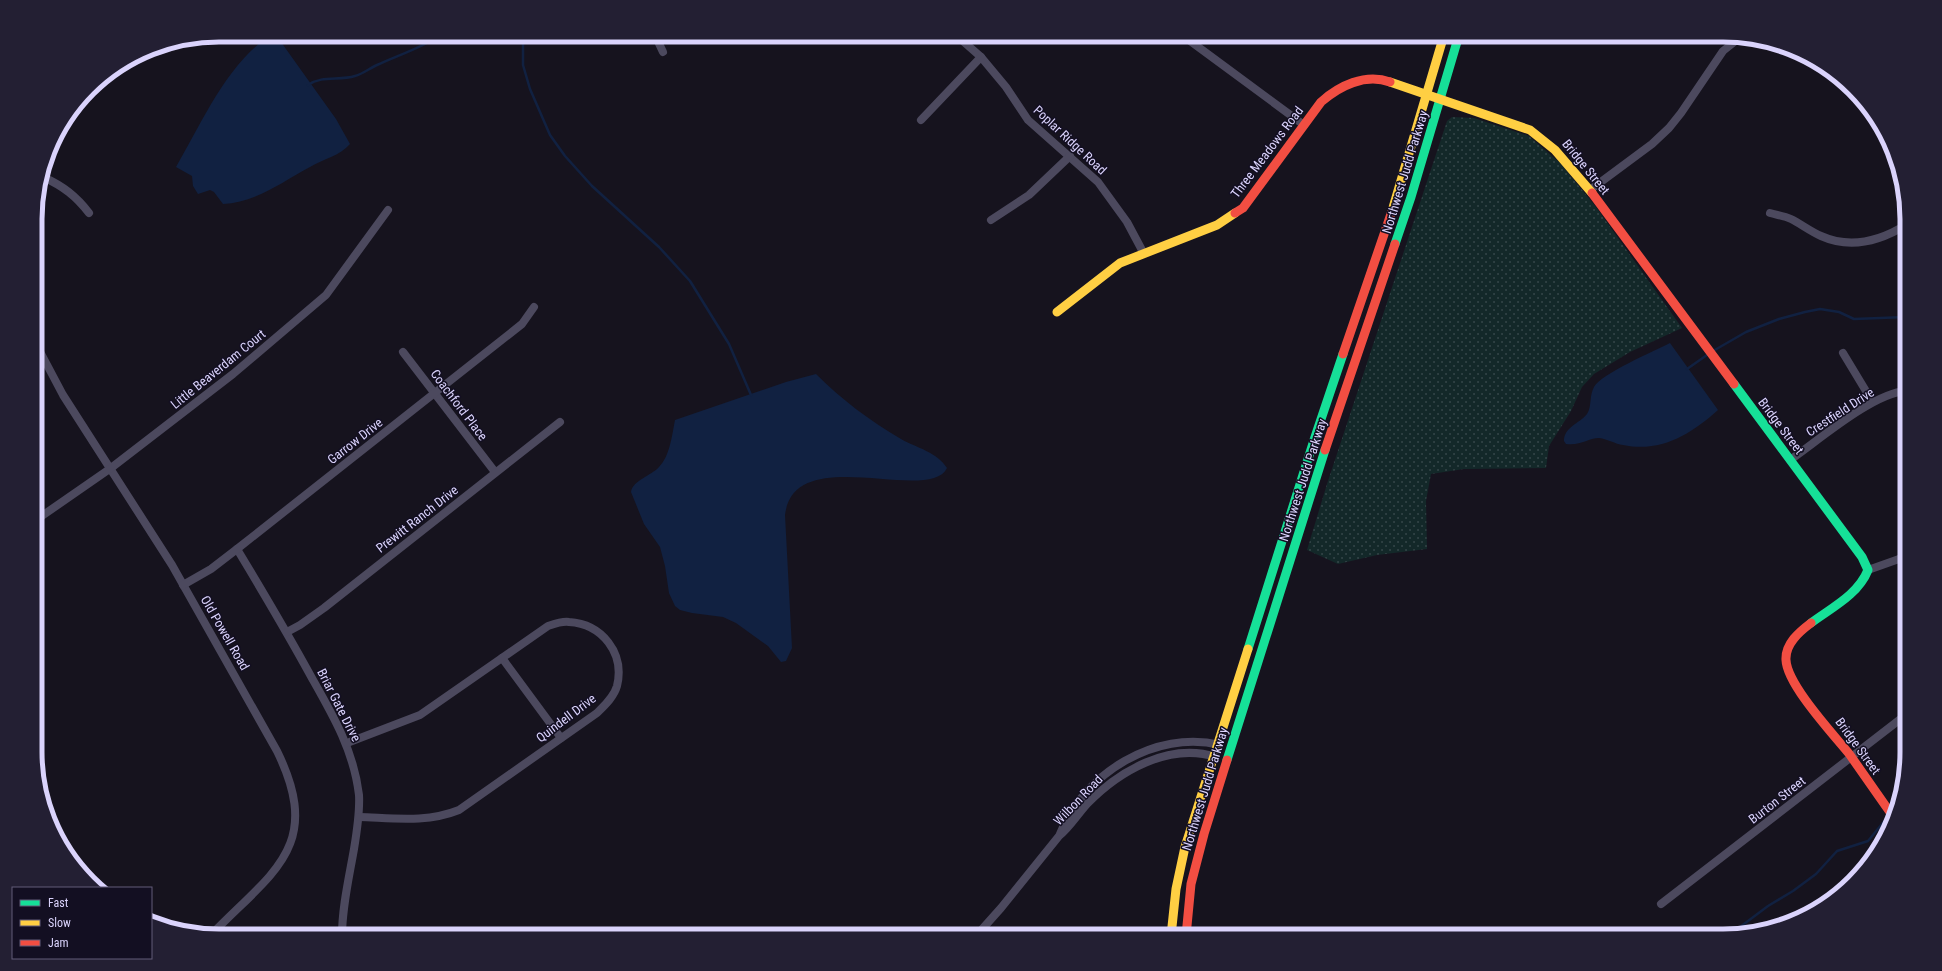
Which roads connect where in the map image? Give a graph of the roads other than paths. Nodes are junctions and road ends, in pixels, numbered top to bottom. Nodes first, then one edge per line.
1 (658, 42) edge
2 (964, 42) edge
3 (1191, 42) edge
4 (1442, 42) edge
5 (1457, 42) edge
6 (1734, 42) edge
7 (663, 52) dead end
8 (980, 57) junction
9 (1427, 94) junction
10 (1441, 99) junction
11 (921, 120) dead end
12 (1304, 125) junction
13 (1070, 156) junction
14 (47, 178) edge
15 (1590, 190) junction
16 (388, 210) dead end
17 (89, 213) dead end
18 (1770, 214) dead end
19 (991, 220) dead end
20 (1900, 228) edge
21 (1144, 252) junction
22 (534, 307) dead end
23 (1057, 312) dead end
24 (403, 352) dead end
25 (1843, 353) dead end
26 (42, 355) edge
27 (1900, 392) edge
28 (434, 393) junction
29 (1872, 401) junction
30 (560, 422) dead end
31 (1790, 460) junction
32 (111, 468) junction
33 (495, 472) junction
34 (42, 516) edge
35 (237, 549) junction
36 (1900, 558) edge
37 (1868, 570) junction
38 (183, 585) junction
39 (287, 632) junction
40 (502, 658) junction
41 (1900, 719) edge
42 (561, 738) junction
43 (347, 743) junction
44 (1217, 745) junction
45 (1231, 748) junction
46 (1214, 756) junction
47 (1851, 757) junction
48 (1227, 760) junction
49 (1890, 812) edge
50 (359, 817) junction
51 (1059, 836) junction
52 (1661, 904) dead end
53 (217, 929) edge
54 (343, 929) edge
55 (982, 929) edge
56 (1172, 929) edge
57 (1187, 929) edge

1 - 7 street
2 - 8 street, Poplar Ridge Road
3 - 12 street
4 - 9 main road, Northwest Judd Parkway
5 - 10 main road, Northwest Judd Parkway
6 - 15 street
8 - 11 street
8 - 13 street, Poplar Ridge Road
9 - 10 main road, Three Meadows Road
9 - 12 main road, Three Meadows Road
9 - 44 main road, Northwest Judd Parkway
10 - 15 main road, Bridge Street
10 - 45 main road, Northwest Judd Parkway
12 - 21 main road, Three Meadows Road
13 - 19 street
13 - 21 street, Poplar Ridge Road
14 - 17 street
15 - 31 main road, Bridge Street
16 - 32 street, Little Beaverdam Court
18 - 20 street
21 - 23 main road, Three Meadows Road
22 - 28 street, Garrow Drive
24 - 28 street, Coachford Place
25 - 29 street
26 - 32 street, Old Powell Road
27 - 29 street, Crestfield Drive
28 - 33 street, Coachford Place
28 - 35 street, Garrow Drive
29 - 31 street, Crestfield Drive
30 - 33 street, Prewitt Ranch Drive
31 - 37 main road, Bridge Street
32 - 34 street, Little Beaverdam Court
32 - 38 street, Old Powell Road
33 - 39 street, Prewitt Ranch Drive
35 - 38 street, Garrow Drive
35 - 39 street, Briar Gate Drive
36 - 37 street
37 - 47 main road, Bridge Street
38 - 53 street, Old Powell Road
39 - 43 street, Briar Gate Drive
40 - 42 street
40 - 42 street, Quindell Drive
40 - 43 street, Quindell Drive
41 - 47 street, Burton Street
42 - 50 street, Quindell Drive
43 - 50 street, Briar Gate Drive
44 - 45 street, Wilbon Road
44 - 46 main road, Northwest Judd Parkway
44 - 51 street, Wilbon Road
45 - 48 main road, Northwest Judd Parkway
46 - 48 street, Wilbon Road
46 - 51 street, Wilbon Road
46 - 56 main road, Northwest Judd Parkway
47 - 49 main road, Bridge Street
47 - 52 street, Burton Street
48 - 57 main road, Northwest Judd Parkway
50 - 54 street, Briar Gate Drive
51 - 55 street, Wilbon Road

